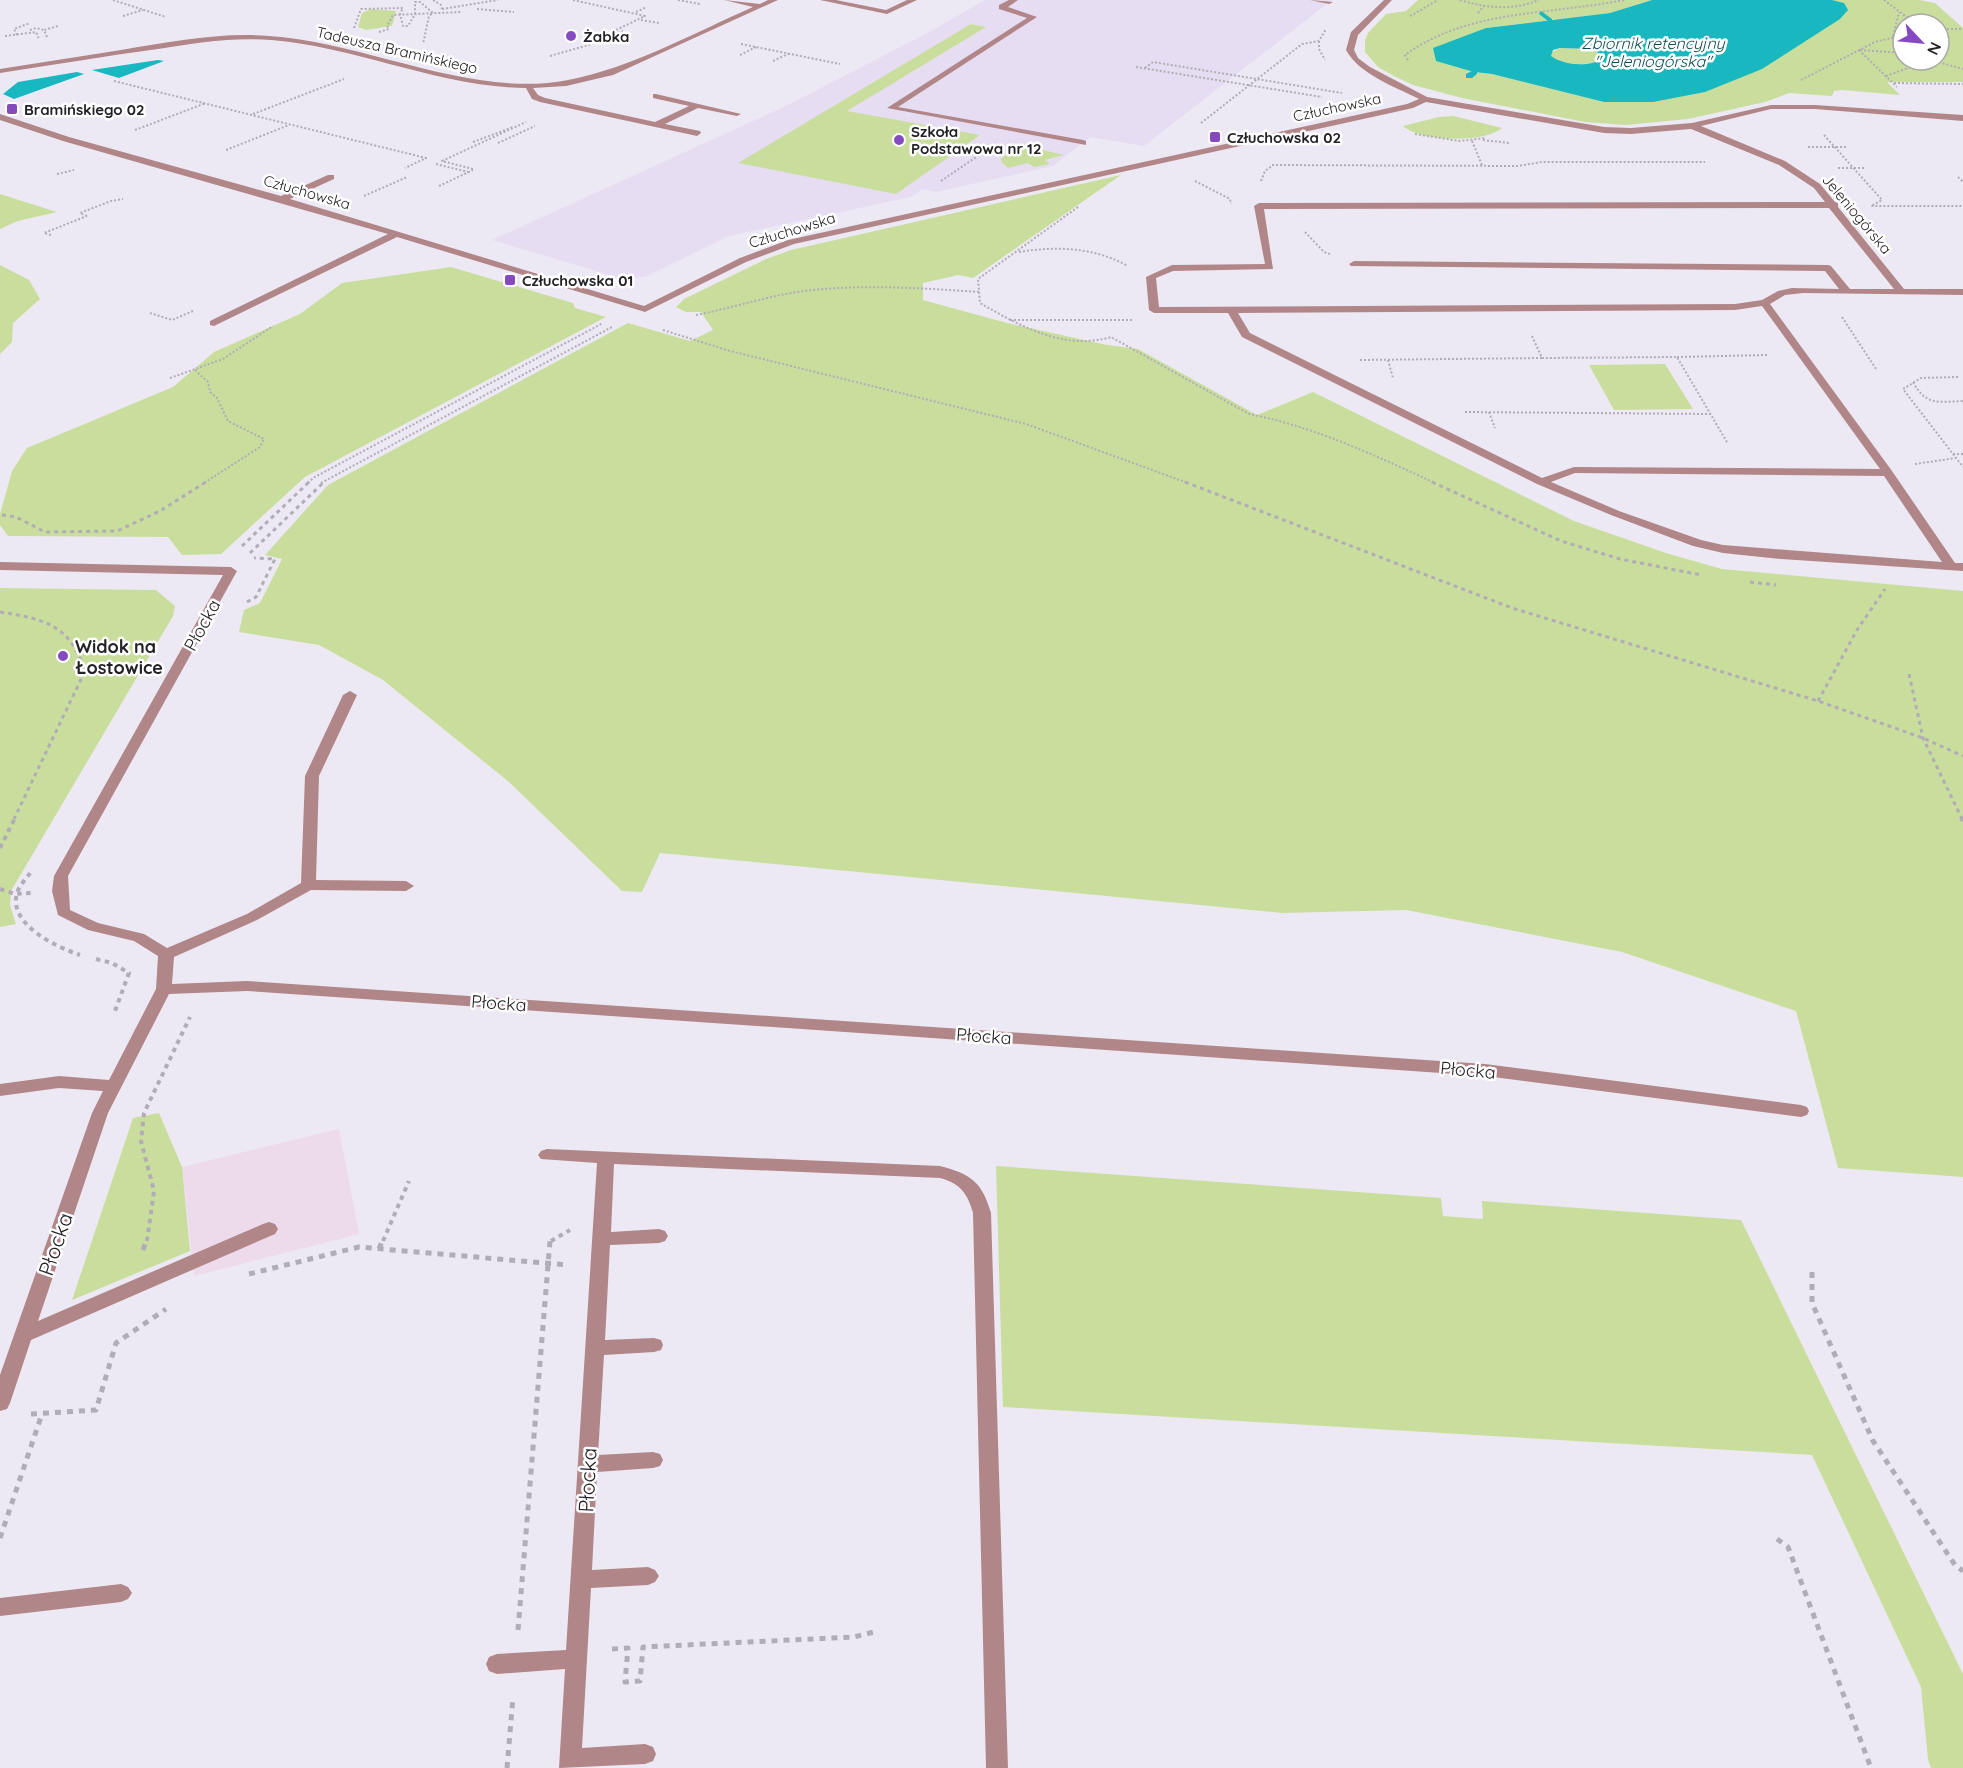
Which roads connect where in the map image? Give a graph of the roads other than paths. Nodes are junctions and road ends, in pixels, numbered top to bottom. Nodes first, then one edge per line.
1 (728, 0) edge
2 (774, 0) edge
3 (824, 0) edge
4 (913, 0) edge
5 (1014, 0) edge
6 (1314, 0) edge
7 (1388, 0) edge
8 (1329, 2) dead end
9 (761, 6) junction
10 (0, 71) edge
11 (529, 87) junction
12 (656, 96) dead end
13 (1425, 99) junction
14 (698, 105) junction
15 (737, 114) dead end
16 (0, 117) edge
17 (1963, 118) edge
18 (657, 124) junction
19 (1692, 126) junction
20 (697, 133) dead end
21 (1083, 143) dead end
22 (332, 177) dead end
23 (282, 199) junction
24 (1834, 205) junction
25 (395, 234) junction
26 (1354, 264) dead end
27 (1847, 292) junction
28 (1901, 292) junction
29 (1963, 292) edge
30 (1765, 303) junction
31 (1231, 310) junction
32 (214, 323) dead end
33 (1886, 469) junction
34 (1541, 482) junction
35 (0, 566) edge
36 (1957, 566) edge
37 (350, 694) dead end
38 (308, 885) junction
39 (406, 886) dead end
40 (166, 954) junction
41 (164, 989) junction
42 (112, 1086) junction
43 (0, 1090) edge
44 (1801, 1112) dead end
45 (547, 1155) dead end
46 (606, 1156) junction
47 (269, 1229) dead end
48 (659, 1236) dead end
49 (601, 1239) junction
50 (24, 1335) junction
51 (654, 1345) dead end
52 (594, 1348) junction
53 (0, 1403) edge
54 (653, 1460) dead end
55 (588, 1464) junction
56 (648, 1576) dead end
57 (581, 1580) junction
58 (121, 1593) dead end
59 (0, 1607) edge
60 (576, 1659) junction
61 (506, 1663) road end
62 (645, 1754) dead end
63 (570, 1764) edge
64 (997, 1768) edge

1 - 9 street
2 - 9 street, Tadeusza Bramińskiego
3 - 4 street
5 - 21 street
6 - 8 street
7 - 13 street, Człuchowska
9 - 11 street, Tadeusza Bramińskiego
10 - 11 street, Tadeusza Bramińskiego
11 - 18 street
12 - 14 street
13 - 19 street, Jeleniogórska
13 - 25 street, Człuchowska
14 - 15 street
14 - 18 street
16 - 23 street, Człuchowska
17 - 19 street, Jeleniogórska
18 - 20 street
19 - 24 street, Jeleniogórska
22 - 23 street
23 - 25 street, Człuchowska
24 - 28 street, Jeleniogórska
24 - 31 street
25 - 32 street
26 - 27 street
27 - 28 street
27 - 30 street
28 - 29 street
30 - 31 street
30 - 33 street
31 - 34 street
33 - 34 street
33 - 36 street
34 - 36 street
35 - 40 street, Płocka
37 - 38 street
38 - 39 street
38 - 40 street
40 - 41 street, Płocka
41 - 42 street, Płocka
41 - 44 street, Płocka
42 - 43 street
42 - 50 street, Płocka
45 - 46 street
46 - 49 street, Płocka
46 - 64 street
47 - 50 street
48 - 49 street
49 - 52 street, Płocka
50 - 53 street, Płocka
51 - 52 street
52 - 55 street, Płocka
54 - 55 street
55 - 57 street, Płocka
56 - 57 street
57 - 60 street, Płocka
58 - 59 street
60 - 61 street
60 - 63 street, Płocka
62 - 63 street

